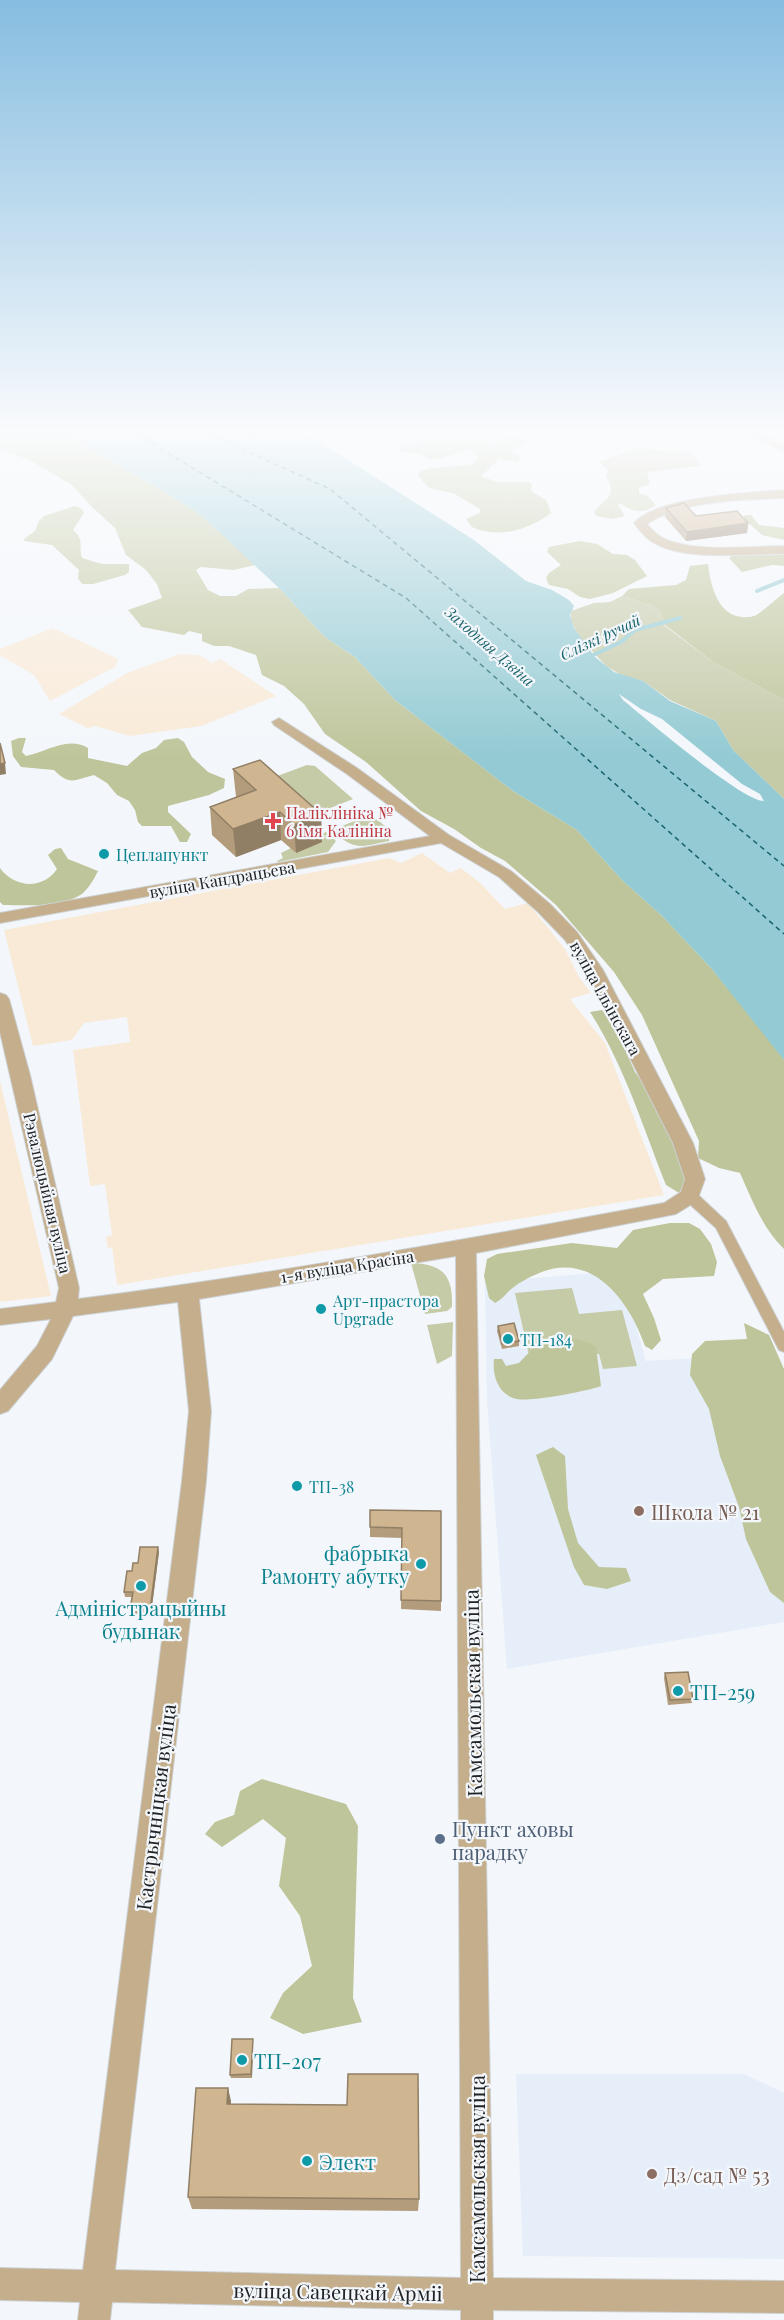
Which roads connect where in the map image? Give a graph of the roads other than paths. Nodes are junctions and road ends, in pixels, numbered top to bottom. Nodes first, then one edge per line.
1 (662, 542) edge
2 (784, 550) edge
3 (279, 722) dead end
4 (443, 838) junction
5 (0, 918) edge
6 (0, 999) edge
7 (690, 1196) junction
8 (466, 1247) junction
9 (188, 1293) junction
10 (67, 1307) junction
11 (0, 1317) edge
12 (784, 1346) edge
13 (0, 1405) edge
14 (0, 2284) edge
15 (98, 2286) junction
16 (784, 2297) edge
17 (477, 2307) edge
18 (94, 2320) edge

1 - 2 street
3 - 4 street, вуліца Ільінскага
4 - 5 street, вуліца Кандрацьева
4 - 7 street, вуліца Ільінскага
6 - 10 street, Рэвалюцыйная вуліца
7 - 8 street, 1-я вуліца Красіна
7 - 12 street
8 - 9 street, 1-я вуліца Красіна
8 - 17 street, Камсамольская вуліца
9 - 10 street, 1-я вуліца Красіна
9 - 15 street, Кастрычніцкая вуліца
10 - 11 street, 1-я вуліца Красіна
10 - 13 street, Рэвалюцыйная вуліца
14 - 15 street, вуліца Савецкай Арміі
15 - 17 street, вуліца Савецкай Арміі
15 - 18 street, Кастрычніцкая вуліца
16 - 17 street, вуліца Савецкай Арміі

